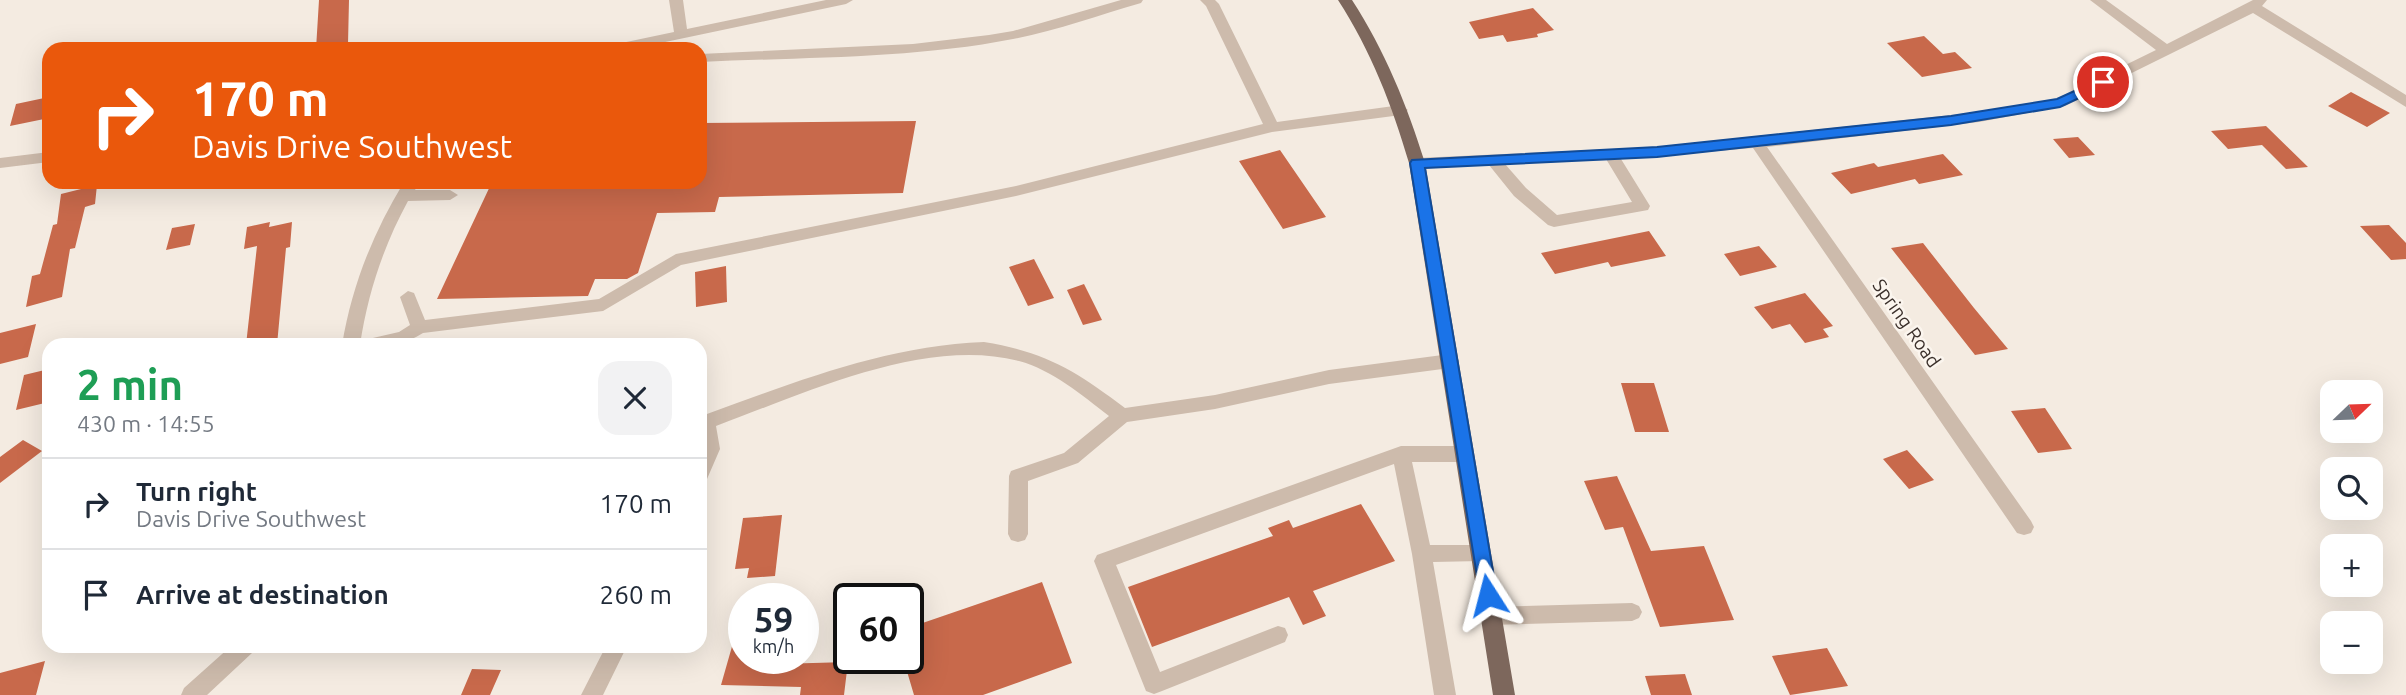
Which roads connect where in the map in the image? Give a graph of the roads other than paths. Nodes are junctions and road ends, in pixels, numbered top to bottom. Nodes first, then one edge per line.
1 (676, 0) edge
2 (846, 0) edge
3 (1136, 0) edge
4 (1207, 0) edge
5 (1345, 0) edge
6 (2097, 0) edge
7 (2257, 4) edge
8 (681, 34) junction
9 (644, 42) edge
10 (2167, 51) junction
11 (707, 58) edge
12 (2406, 102) edge
13 (1401, 110) junction
14 (1272, 127) junction
15 (1757, 143) junction
16 (1611, 154) junction
17 (42, 158) edge
18 (1493, 160) junction
19 (0, 163) edge
20 (1417, 163) junction
21 (408, 189) edge
22 (443, 191) edge
23 (408, 297) dead end
24 (419, 327) junction
25 (352, 338) edge
26 (400, 338) edge
27 (1450, 361) junction
28 (1122, 416) junction
29 (707, 420) edge
30 (707, 435) edge
31 (1401, 454) junction
32 (1465, 454) junction
33 (707, 458) edge
34 (2024, 527) dead end
35 (1017, 534) dead end
36 (1481, 553) junction
37 (1422, 554) junction
38 (1632, 612) dead end
39 (1491, 616) junction
40 (1278, 635) dead end
41 (238, 653) edge
42 (614, 653) edge
43 (192, 695) edge
44 (592, 695) edge
45 (1445, 695) edge
46 (1504, 695) edge

1 - 8 street
2 - 8 street
3 - 11 street
4 - 14 street
5 - 13 main road
6 - 10 street
7 - 10 street
7 - 12 street
8 - 9 street
10 - 15 street
13 - 14 street
13 - 20 main road
14 - 24 street
15 - 16 street
15 - 34 street, Spring Road
16 - 18 street
16 - 18 street
17 - 19 street
18 - 20 street
20 - 27 main road
21 - 22 street
21 - 25 street
23 - 24 street
24 - 26 street
27 - 28 street
27 - 32 main road
28 - 29 street
28 - 35 street
30 - 33 street
31 - 32 street
31 - 37 street
31 - 40 street
32 - 36 main road
36 - 37 street
36 - 39 main road
37 - 45 street
38 - 39 street
39 - 46 main road
41 - 43 street
42 - 44 street

